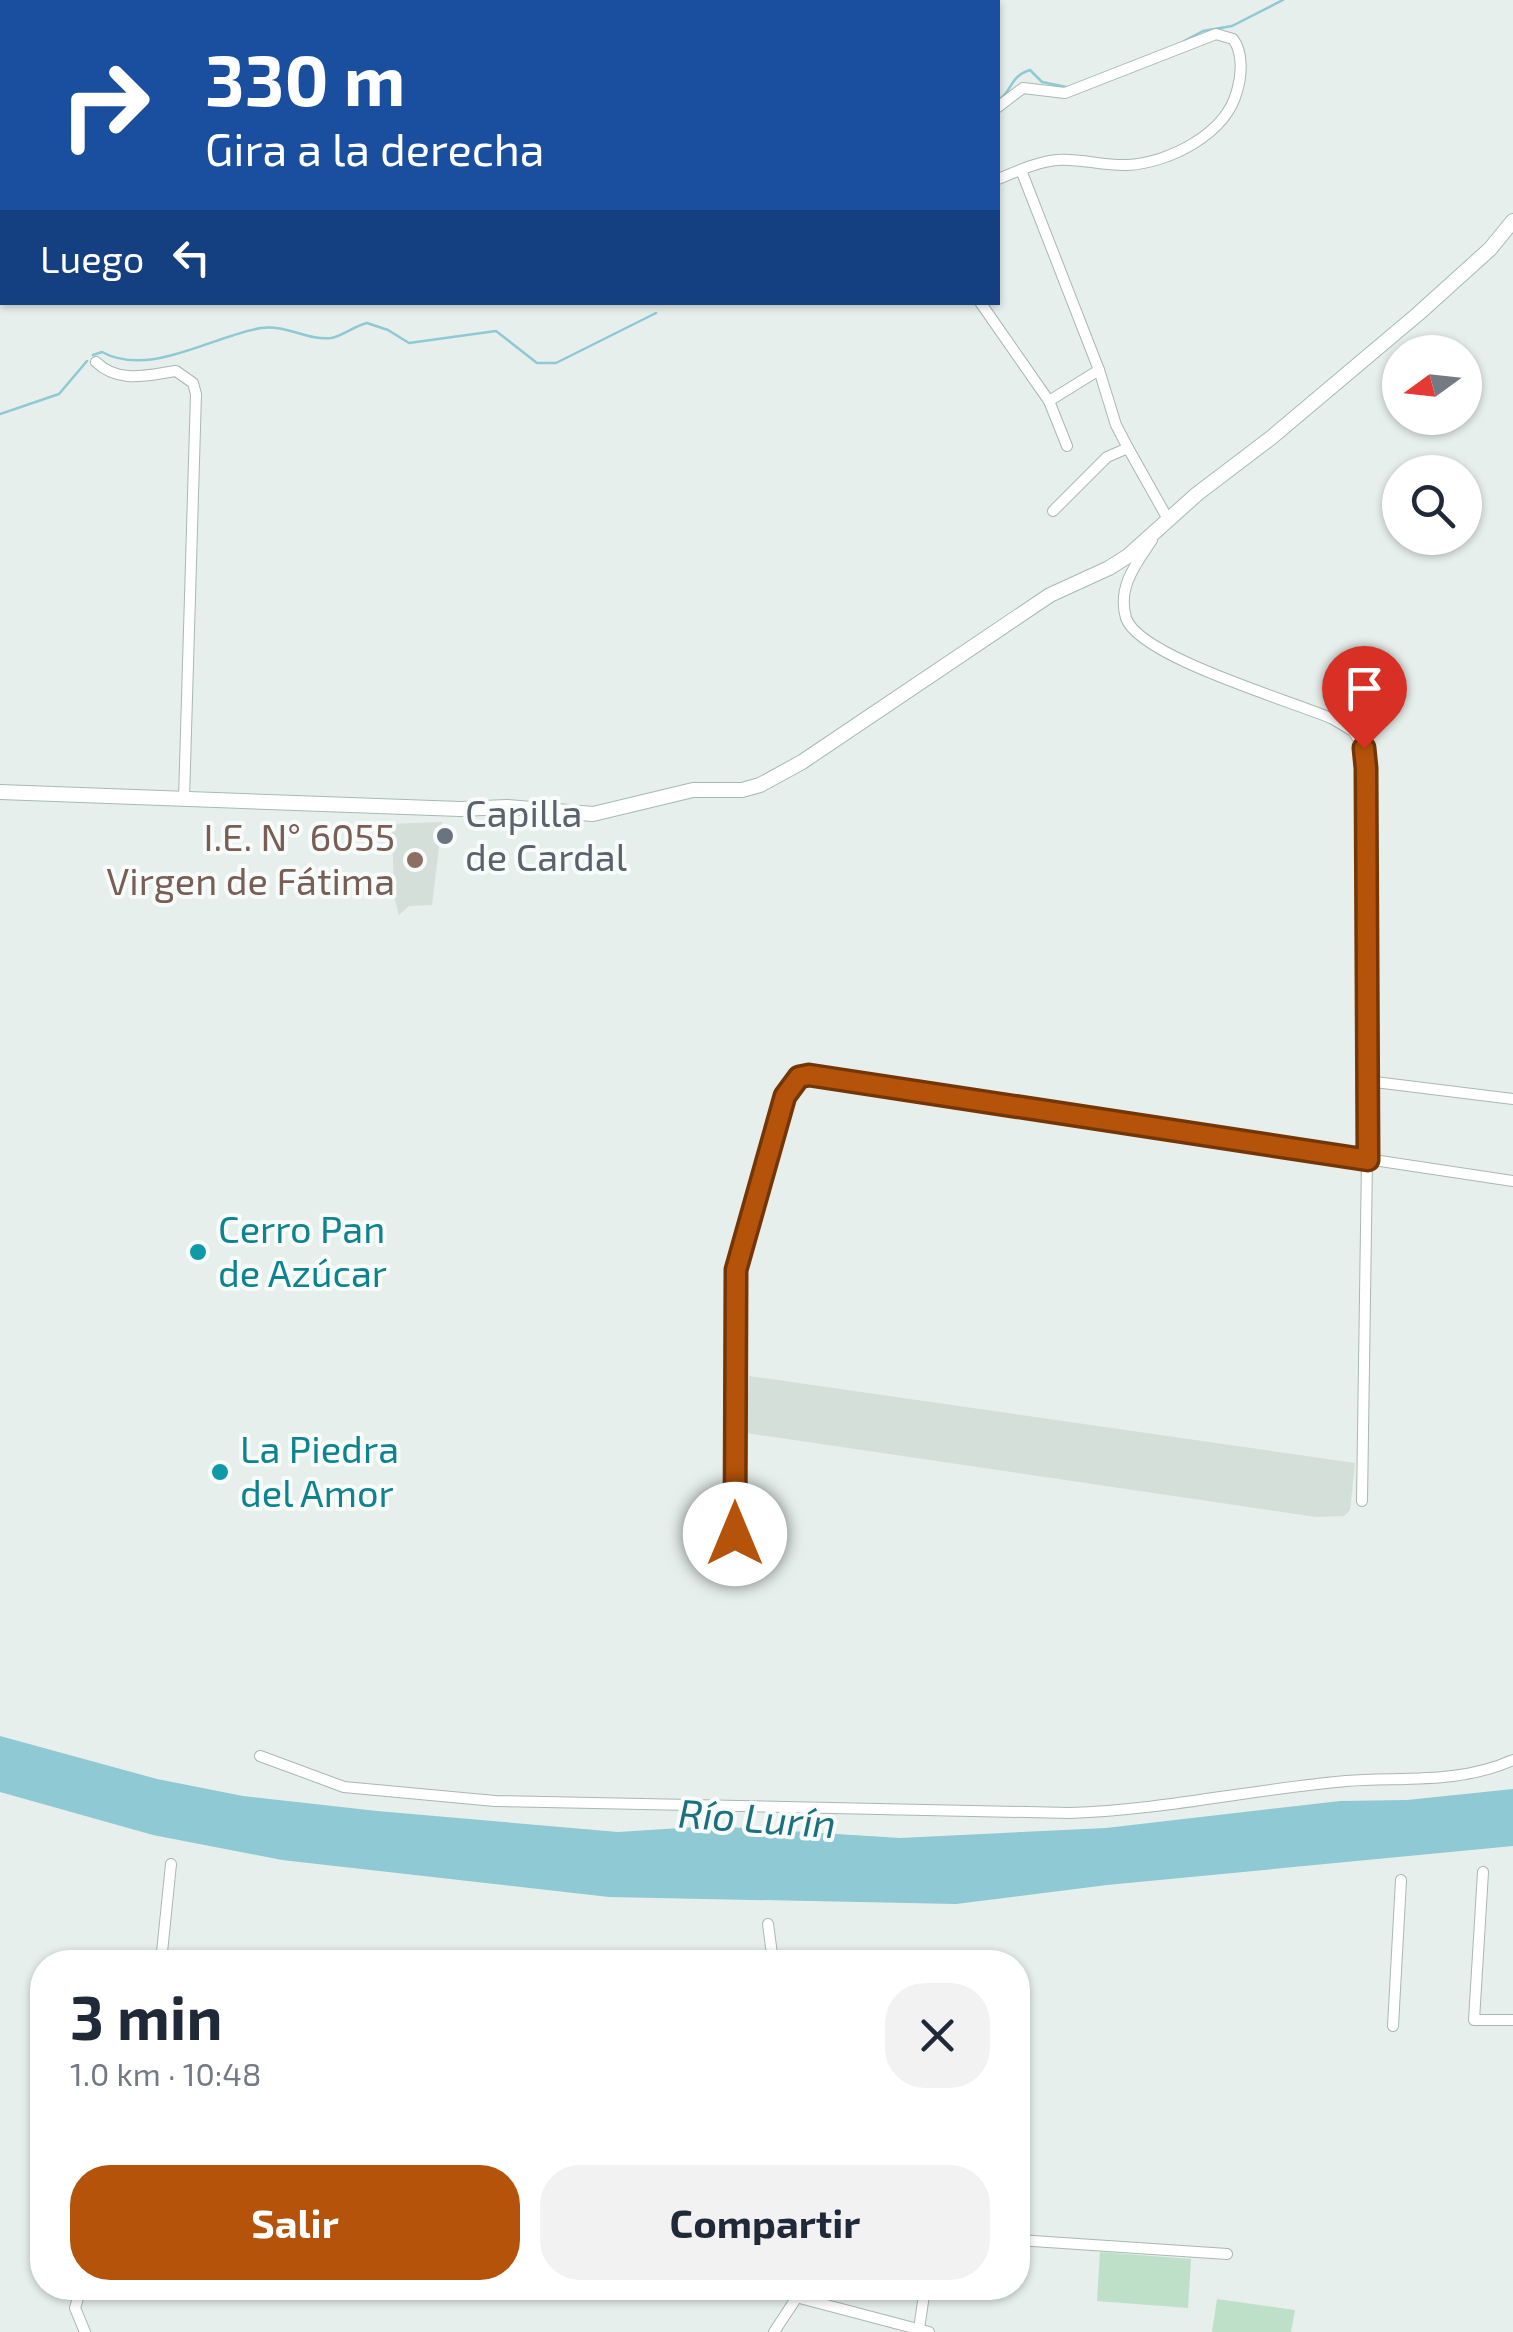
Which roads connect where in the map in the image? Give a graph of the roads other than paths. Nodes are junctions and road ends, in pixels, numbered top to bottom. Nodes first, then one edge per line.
1 (1000, 105) edge
2 (1022, 170) junction
3 (1000, 178) edge
4 (1513, 221) edge
5 (982, 305) edge
6 (96, 362) dead end
7 (1099, 370) junction
8 (1048, 402) junction
9 (1067, 446) dead end
10 (1128, 448) junction
11 (1053, 511) dead end
12 (1164, 526) junction
13 (0, 792) edge
14 (184, 799) junction
15 (1367, 1080) junction
16 (1513, 1099) edge
17 (1368, 1160) junction
18 (1513, 1181) edge
19 (1362, 1501) dead end
20 (735, 1534) dead end
21 (260, 1756) dead end
22 (1513, 1760) edge
23 (171, 1864) dead end
24 (1482, 1872) dead end
25 (1402, 1880) dead end
26 (768, 1924) dead end
27 (162, 1950) edge
28 (771, 1950) edge
29 (1513, 2020) edge
30 (1393, 2026) dead end
31 (1030, 2241) edge
32 (1227, 2254) dead end
33 (76, 2300) edge
34 (795, 2300) edge
35 (825, 2300) edge
36 (925, 2300) edge
37 (924, 2331) edge
38 (85, 2332) edge
39 (774, 2332) edge

1 - 2 street
2 - 3 street
2 - 7 street
4 - 12 street
5 - 8 street
6 - 14 street
7 - 8 street
7 - 10 street
8 - 9 street
10 - 11 street
10 - 12 street
12 - 14 street
12 - 15 street
13 - 14 street
15 - 16 street
15 - 17 street
17 - 18 street
17 - 19 street
17 - 20 street
21 - 22 street
23 - 27 street
24 - 29 street
25 - 30 street
26 - 28 street
31 - 32 street
33 - 38 street
34 - 39 street
35 - 37 street
36 - 37 street

